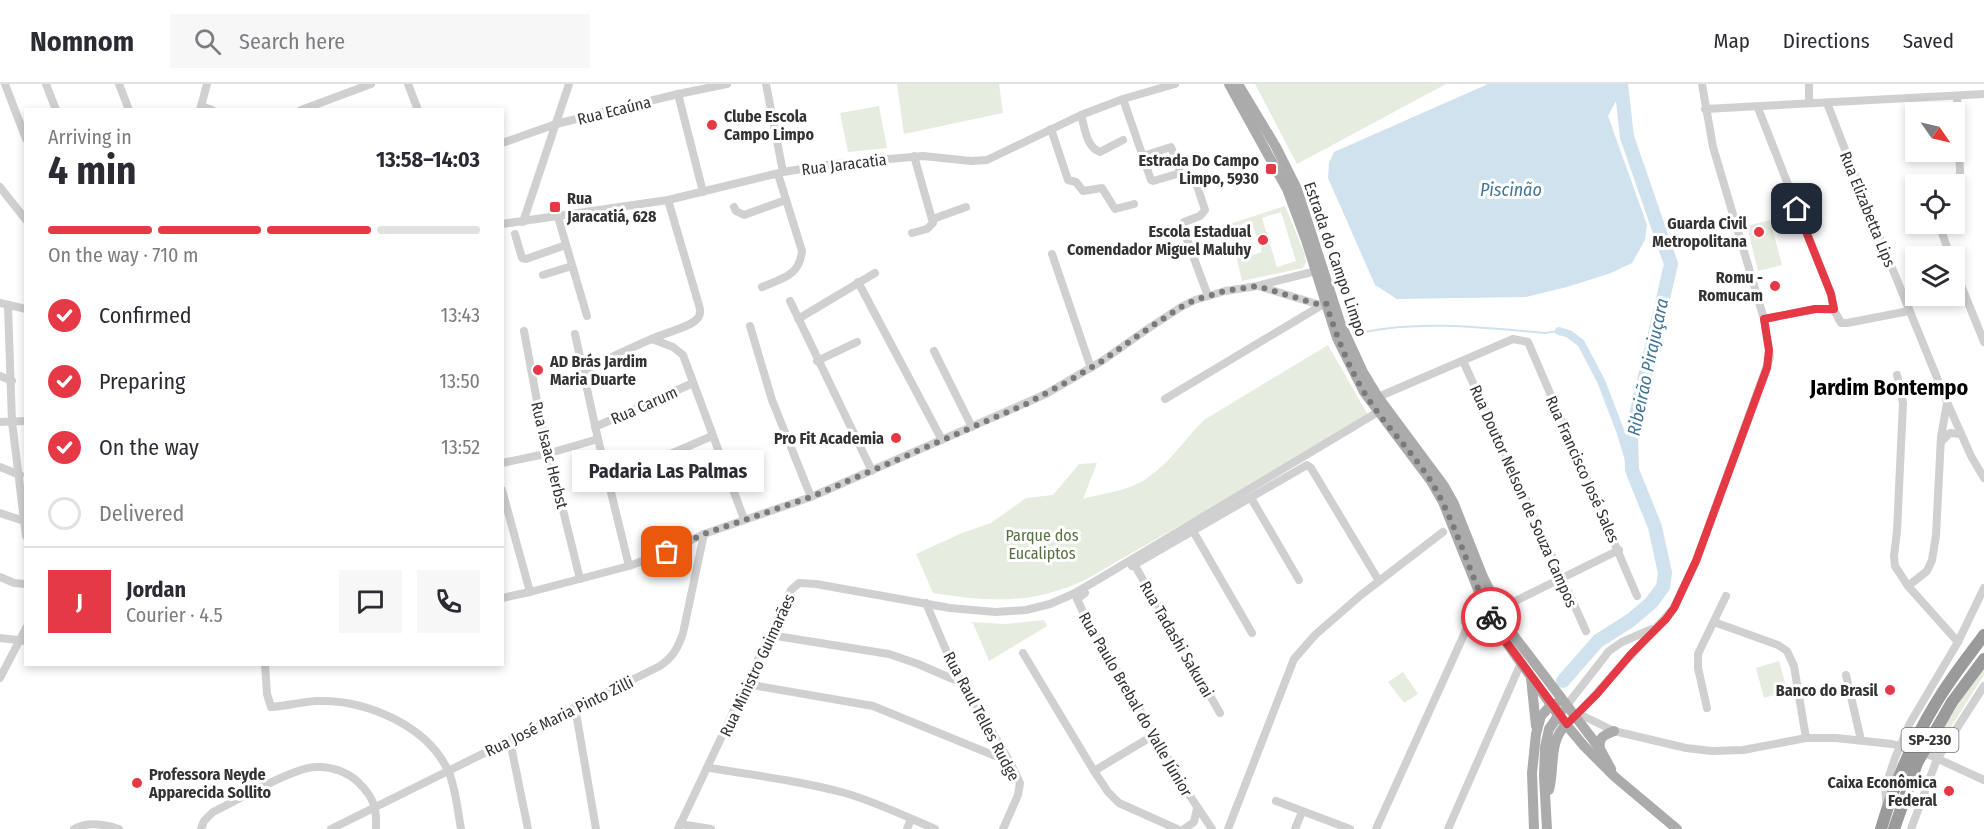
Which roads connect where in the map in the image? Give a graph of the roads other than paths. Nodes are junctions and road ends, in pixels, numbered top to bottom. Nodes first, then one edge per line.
1 (5, 84) edge
2 (46, 84) edge
3 (119, 84) edge
4 (207, 84) edge
5 (371, 84) edge
6 (408, 84) edge
7 (569, 84) edge
8 (728, 84) edge
9 (766, 84) edge
10 (1175, 84) edge
11 (1229, 84) edge
12 (1238, 84) edge
13 (1702, 84) edge
14 (1809, 84) edge
15 (678, 94) junction
16 (1984, 94) edge
17 (1958, 96) junction
18 (1123, 99) junction
19 (1809, 103) junction
20 (1827, 103) junction
21 (55, 108) edge
22 (128, 108) edge
23 (201, 108) edge
24 (306, 108) edge
25 (417, 108) edge
26 (1758, 108) junction
27 (1705, 109) junction
28 (1081, 115) junction
29 (556, 124) junction
30 (1051, 129) junction
31 (24, 134) edge
32 (1123, 140) dead end
33 (504, 142) edge
34 (914, 156) junction
35 (1143, 156) junction
36 (781, 173) junction
37 (1960, 174) edge
38 (1194, 176) dead end
39 (0, 187) edge
40 (703, 192) junction
41 (668, 200) junction
42 (786, 200) junction
43 (1134, 204) dead end
44 (734, 207) dead end
45 (966, 207) dead end
46 (24, 217) edge
47 (558, 217) junction
48 (933, 219) junction
49 (523, 222) junction
50 (504, 224) edge
51 (912, 233) dead end
52 (515, 234) dead end
53 (566, 245) junction
54 (1052, 254) dead end
55 (572, 266) junction
56 (1320, 270) junction
57 (875, 273) dead end
58 (543, 275) dead end
59 (858, 282) junction
60 (1257, 286) junction
61 (762, 287) dead end
62 (1965, 295) edge
63 (1208, 296) junction
64 (790, 301) dead end
65 (1327, 303) junction
66 (4, 304) edge
67 (24, 309) edge
68 (1834, 309) junction
69 (1909, 311) junction
70 (586, 316) dead end
71 (798, 319) junction
72 (1764, 319) junction
73 (750, 326) dead end
74 (524, 331) dead end
75 (575, 334) dead end
76 (652, 339) junction
77 (857, 342) dead end
78 (1984, 342) edge
79 (934, 351) dead end
80 (1463, 361) junction
81 (817, 362) junction
82 (1091, 368) junction
83 (582, 371) junction
84 (1897, 375) dead end
85 (0, 376) edge
86 (12, 381) junction
87 (693, 383) junction
88 (1378, 397) junction
89 (1165, 399) dead end
90 (1947, 402) junction
91 (1373, 415) dead end
92 (24, 421) edge
93 (0, 422) edge
94 (12, 422) junction
95 (595, 427) junction
96 (972, 428) junction
97 (1961, 434) junction
98 (712, 436) junction
99 (597, 439) junction
100 (942, 440) junction
101 (1941, 442) junction
102 (549, 453) junction
103 (504, 463) edge
104 (0, 467) edge
105 (872, 471) junction
106 (20, 475) junction
107 (1984, 478) edge
108 (608, 482) junction
109 (504, 497) edge
110 (811, 497) junction
111 (1251, 498) junction
112 (0, 513) edge
113 (744, 519) junction
114 (24, 521) joint
115 (1193, 531) junction
116 (1443, 532) dead end
117 (704, 534) junction
118 (1619, 550) junction
119 (1134, 564) junction
120 (629, 566) junction
121 (0, 577) edge
122 (580, 579) junction
123 (1299, 580) dead end
124 (1561, 580) junction
125 (1379, 581) junction
126 (24, 584) edge
127 (1908, 586) junction
128 (1984, 588) edge
129 (530, 592) junction
130 (1486, 595) junction
131 (1637, 596) dead end
132 (1726, 596) dead end
133 (504, 598) edge
134 (926, 603) junction
135 (1494, 611) junction
136 (1714, 622) junction
137 (1656, 627) junction
138 (1586, 631) dead end
139 (1252, 633) dead end
140 (770, 635) junction
141 (1984, 635) edge
142 (0, 638) edge
143 (22, 641) edge
144 (1622, 642) junction
145 (1958, 642) junction
146 (1023, 653) dead end
147 (1631, 654) junction
148 (1984, 659) edge
149 (1521, 663) junction
150 (265, 666) edge
151 (1530, 675) junction
152 (1846, 675) dead end
153 (0, 678) edge
154 (962, 683) junction
155 (746, 684) junction
156 (1984, 686) edge
157 (1566, 703) junction
158 (1551, 705) junction
159 (575, 707) junction
160 (1707, 708) dead end
161 (1220, 713) dead end
162 (1578, 715) junction
163 (1559, 716) junction
164 (1567, 724) junction
165 (1614, 731) junction
166 (1154, 735) junction
167 (1536, 735) junction
168 (1806, 738) junction
169 (1861, 740) junction
170 (510, 741) junction
171 (1880, 742) junction
172 (1600, 749) junction
173 (1912, 749) junction
174 (1894, 758) junction
175 (1937, 759) junction
176 (1010, 762) junction
177 (709, 768) junction
178 (448, 771) junction
179 (1094, 771) junction
180 (1615, 777) junction
181 (1984, 780) edge
182 (1546, 796) junction
183 (1276, 801) dead end
184 (376, 807) junction
185 (1197, 808) junction
186 (1887, 810) junction
187 (1302, 812) junction
188 (911, 819) junction
189 (92, 826) edge
190 (679, 827) edge
191 (74, 829) edge
192 (119, 829) edge
193 (201, 829) edge
194 (331, 829) edge
195 (376, 829) edge
196 (461, 829) edge
197 (528, 829) edge
198 (596, 829) edge
199 (711, 829) edge
200 (907, 829) edge
201 (934, 829) edge
202 (1003, 829) edge
203 (1177, 829) edge
204 (1185, 829) edge
205 (1212, 829) edge
206 (1228, 829) edge
207 (1295, 829) edge
208 (1348, 829) edge
209 (1376, 829) edge
210 (1448, 829) edge
211 (1534, 829) edge
212 (1547, 829) edge
213 (1677, 829) edge
214 (1881, 829) edge
215 (1894, 829) edge
216 (1911, 829) edge

1 - 31 street
2 - 21 street
3 - 22 street
4 - 23 street
5 - 24 street
6 - 25 street
7 - 29 street
8 - 15 street, Rua Ecaúna
9 - 36 street
10 - 18 street, Rua Jaracatia
11 - 56 main road, Estrada do Campo Limpo
12 - 56 main road, Estrada do Campo Limpo
13 - 27 street
14 - 19 street
15 - 29 street, Rua Ecaúna
15 - 40 street
16 - 17 street
17 - 20 street
17 - 37 street
18 - 28 street, Rua Jaracatia
18 - 35 street
19 - 20 street
19 - 26 street
20 - 69 street, Rua Elizabetta Lips
26 - 27 street
26 - 68 street
27 - 72 street
28 - 30 street, Rua Jaracatia
28 - 32 street
29 - 33 street, Rua Ecaúna
29 - 49 street
30 - 34 street, Rua Jaracatia
30 - 43 street
34 - 36 street, Rua Jaracatia
34 - 48 street
35 - 35 street
36 - 40 street, Rua Jaracatia
36 - 42 street
38 - 63 street
39 - 46 street
40 - 41 street, Rua Jaracatia
41 - 47 street, Rua Jaracatia
41 - 76 street
42 - 44 street
42 - 61 street
45 - 48 street
47 - 49 street, Rua Jaracatia
47 - 53 street
48 - 51 street
49 - 50 street, Rua Jaracatia
52 - 53 street
53 - 55 street
54 - 82 street
55 - 58 street
55 - 70 street
56 - 60 street
56 - 65 main road, Estrada do Campo Limpo
57 - 59 street
59 - 71 street
59 - 100 street
60 - 63 street
60 - 65 street
62 - 78 street
63 - 82 street
64 - 71 street
65 - 88 main road, Estrada do Campo Limpo
65 - 89 street
65 - 130 main road, Estrada do Campo Limpo
66 - 67 street
66 - 86 street
68 - 69 street
68 - 72 street
69 - 90 street, Rua Elizabetta Lips
71 - 81 street
72 - 137 street
73 - 110 street
74 - 102 street, Rua Isaac Herbst
75 - 83 street
76 - 83 street
76 - 87 street
77 - 81 street
79 - 96 street
80 - 88 street
80 - 118 street, Rua Francisco José Sales
80 - 124 street, Rua Doutor Nelson de Souza Campos
81 - 105 street
82 - 96 street
83 - 95 street
84 - 127 street
85 - 86 street
86 - 94 street
87 - 95 street, Rua Carum
87 - 98 street
88 - 130 main road, Estrada do Campo Limpo
90 - 97 street, Rua Elizabetta Lips
90 - 101 street
91 - 134 street
92 - 94 street
93 - 94 street
94 - 106 street
95 - 99 street
96 - 100 street
97 - 101 street
97 - 107 street, Rua Elizabetta Lips
98 - 108 street
98 - 113 street
99 - 102 street
99 - 108 street
100 - 105 street
101 - 127 street
102 - 103 street
102 - 122 street, Rua Isaac Herbst
104 - 106 street
105 - 110 street
106 - 114 street
108 - 120 street
109 - 129 street
110 - 113 street
111 - 115 street
111 - 123 street
111 - 125 street
112 - 114 street
113 - 117 street
115 - 119 street
115 - 139 street
116 - 125 street
117 - 120 street
117 - 159 street, Rua José Maria Pinto Zilli
118 - 124 street
118 - 131 street, Rua Francisco José Sales
119 - 161 street, Rua Tadashi Sakurai
119 - 166 street, Rua Paulo Brebal do Valle Júnior
120 - 122 street
121 - 126 street
122 - 129 street
124 - 135 street
124 - 138 street, Rua Doutor Nelson de Souza Campos
125 - 206 street
127 - 145 street
128 - 145 street
129 - 133 street
130 - 135 main road, Estrada do Campo Limpo
130 - 209 street
132 - 136 street
134 - 140 street, Rua Ministro Guimarães
134 - 154 street, Rua Raul Telles Rudge
135 - 149 main road, Estrada do Campo Limpo
135 - 157 main road, Estrada do Campo Limpo
136 - 160 street
136 - 168 street
137 - 144 street
137 - 147 street
140 - 154 street
140 - 155 street, Rua Ministro Guimarães
141 - 173 highway, SP-230
142 - 143 street
143 - 153 street
144 - 147 street
144 - 157 street
145 - 173 street
146 - 179 street
147 - 162 street
148 - 173 highway, SP-230
149 - 151 main road, Estrada do Campo Limpo
149 - 210 street
150 - 178 street
151 - 158 main road, Estrada do Campo Limpo
151 - 167 main road
152 - 169 street
154 - 176 street, Rua Raul Telles Rudge
155 - 176 street
155 - 177 street, Rua Ministro Guimarães
156 - 175 street
157 - 158 main road
157 - 162 main road, Estrada do Campo Limpo
157 - 163 main road
158 - 163 main road, Estrada do Campo Limpo
158 - 167 main road
159 - 170 street, Rua José Maria Pinto Zilli
159 - 198 street
162 - 164 street
162 - 165 street
162 - 172 main road, Estrada do Campo Limpo
163 - 164 main road, Estrada do Campo Limpo
163 - 182 main road
164 - 180 main road, Estrada do Campo Limpo
164 - 182 main road
165 - 168 street
165 - 172 main road
166 - 179 street
166 - 185 street, Rua Paulo Brebal do Valle Júnior
167 - 211 main road
168 - 169 street
169 - 171 street
170 - 178 street, Rua José Maria Pinto Zilli
170 - 197 street
171 - 173 street
171 - 174 street
172 - 180 main road, Estrada do Campo Limpo
173 - 174 street
173 - 175 street
173 - 186 highway, SP-230
173 - 215 highway, SP-230
174 - 186 street
175 - 181 street
175 - 216 street
176 - 202 street, Rua Raul Telles Rudge
177 - 188 street
177 - 190 street, Rua Ministro Guimarães
178 - 184 street, Rua José Maria Pinto Zilli
178 - 196 street
179 - 203 street
180 - 213 main road, Estrada do Campo Limpo
182 - 212 main road
183 - 187 street
184 - 193 street
184 - 194 street, Rua José Maria Pinto Zilli
184 - 195 street
185 - 204 street, Rua Paulo Brebal do Valle Júnior
185 - 205 street, Rua Paulo Brebal do Valle Júnior
186 - 214 highway, SP-230
187 - 207 street
187 - 208 street
188 - 200 street
188 - 201 street
189 - 191 street
189 - 192 street
190 - 199 street

